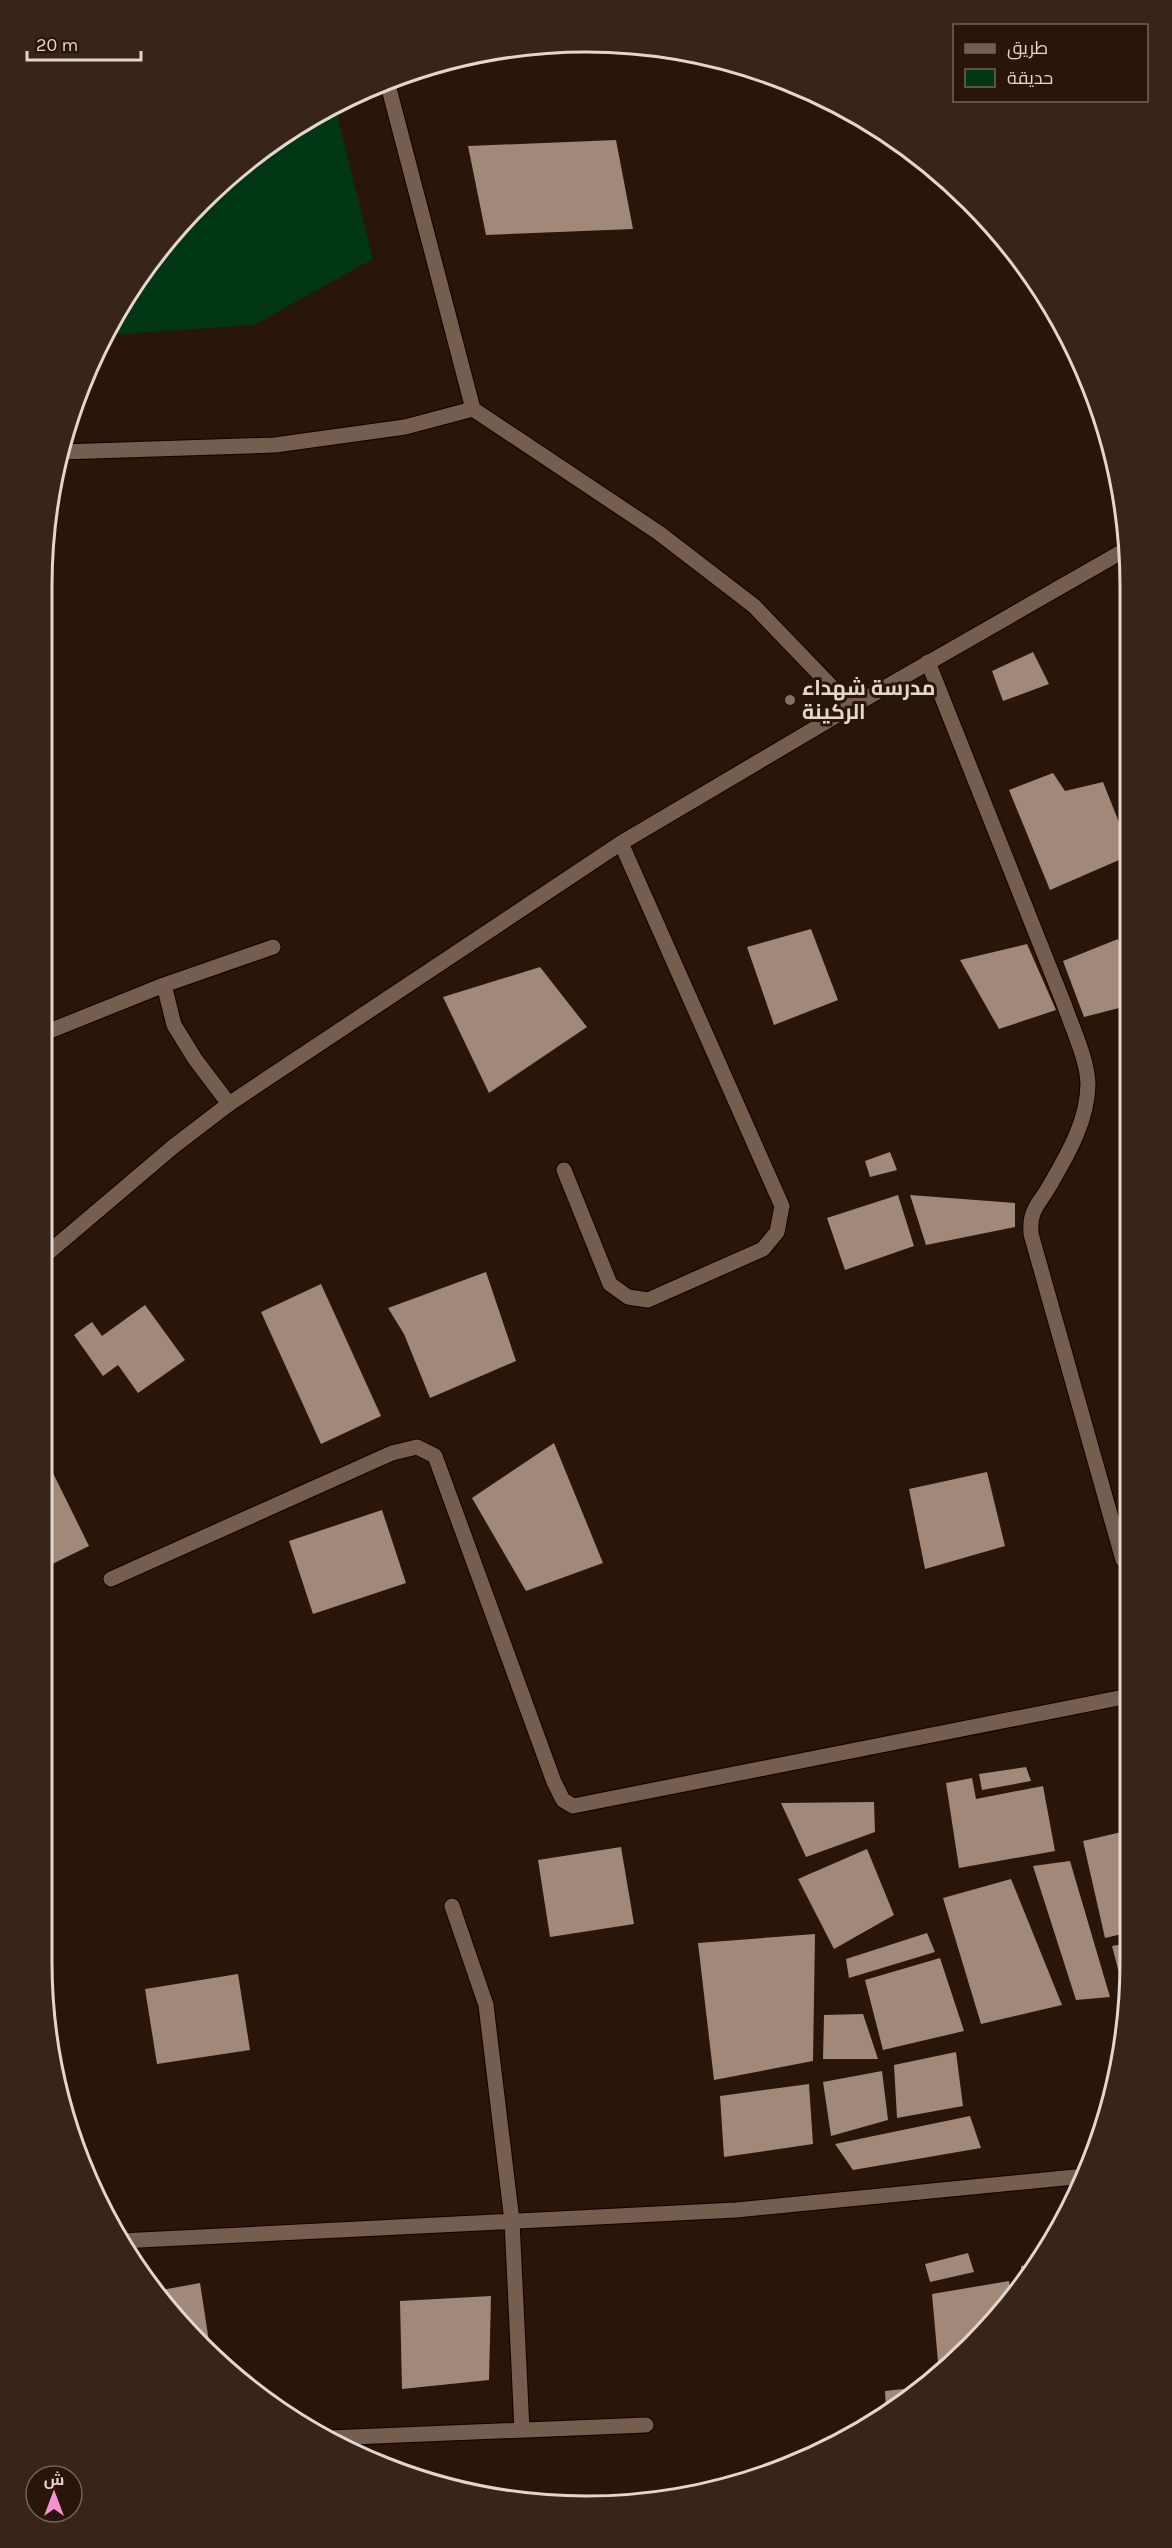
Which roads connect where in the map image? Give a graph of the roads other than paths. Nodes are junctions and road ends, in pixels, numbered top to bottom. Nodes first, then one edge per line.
1 (389, 90) edge
2 (473, 409) junction
3 (70, 452) edge
4 (1118, 554) edge
5 (928, 662) junction
6 (851, 707) junction
7 (621, 843) junction
8 (273, 947) dead end
9 (164, 985) junction
10 (52, 1030) edge
11 (229, 1104) junction
12 (564, 1170) dead end
13 (52, 1250) edge
14 (1120, 1549) edge
15 (111, 1579) dead end
16 (1120, 1698) edge
17 (452, 1906) dead end
18 (1074, 2177) edge
19 (512, 2221) junction
20 (131, 2240) edge
21 (646, 2425) dead end
22 (522, 2430) junction
23 (345, 2437) edge

1 - 2 street
2 - 3 street
2 - 6 street
4 - 5 street
5 - 6 street
5 - 14 street
6 - 7 street
7 - 11 street
7 - 12 street
8 - 9 street
9 - 10 street
9 - 11 street
11 - 13 street
15 - 16 street
17 - 19 street
18 - 19 street
19 - 20 street
19 - 22 street
21 - 22 street
22 - 23 street

